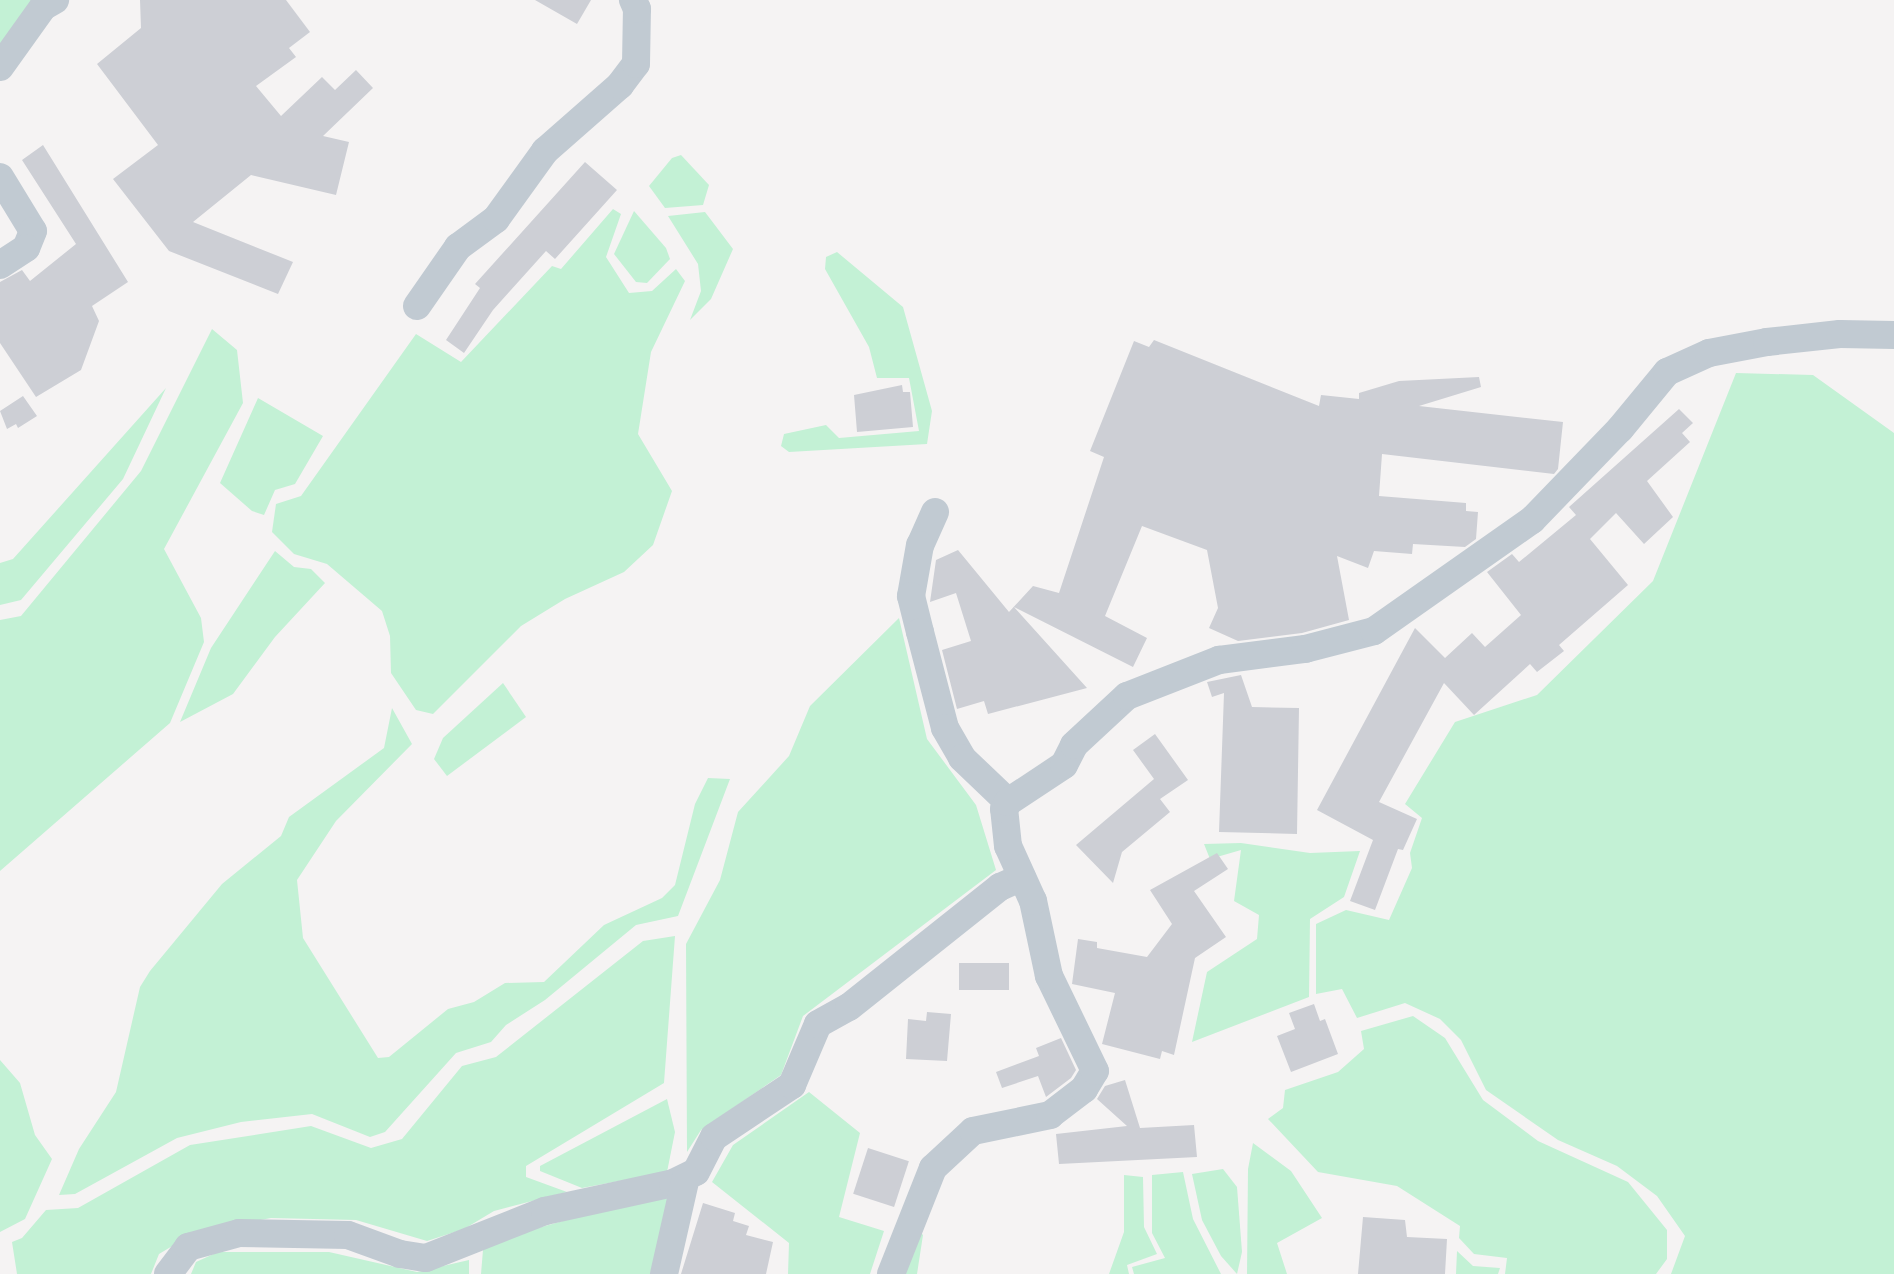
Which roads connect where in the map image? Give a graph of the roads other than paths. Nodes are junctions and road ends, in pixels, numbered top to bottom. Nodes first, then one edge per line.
1 (55, 0) edge
2 (633, 0) edge
3 (0, 67) edge
4 (0, 177) edge
5 (0, 264) edge
6 (417, 306) dead end
7 (1894, 335) edge
8 (935, 512) dead end
9 (1008, 802) junction
10 (1022, 877) junction
11 (686, 1177) junction
12 (168, 1274) edge
13 (664, 1274) edge
14 (891, 1274) edge

1 - 3 street
2 - 6 street
4 - 5 street
7 - 9 street
8 - 9 street
9 - 10 street
10 - 11 street
10 - 14 street
11 - 12 street
11 - 13 street

